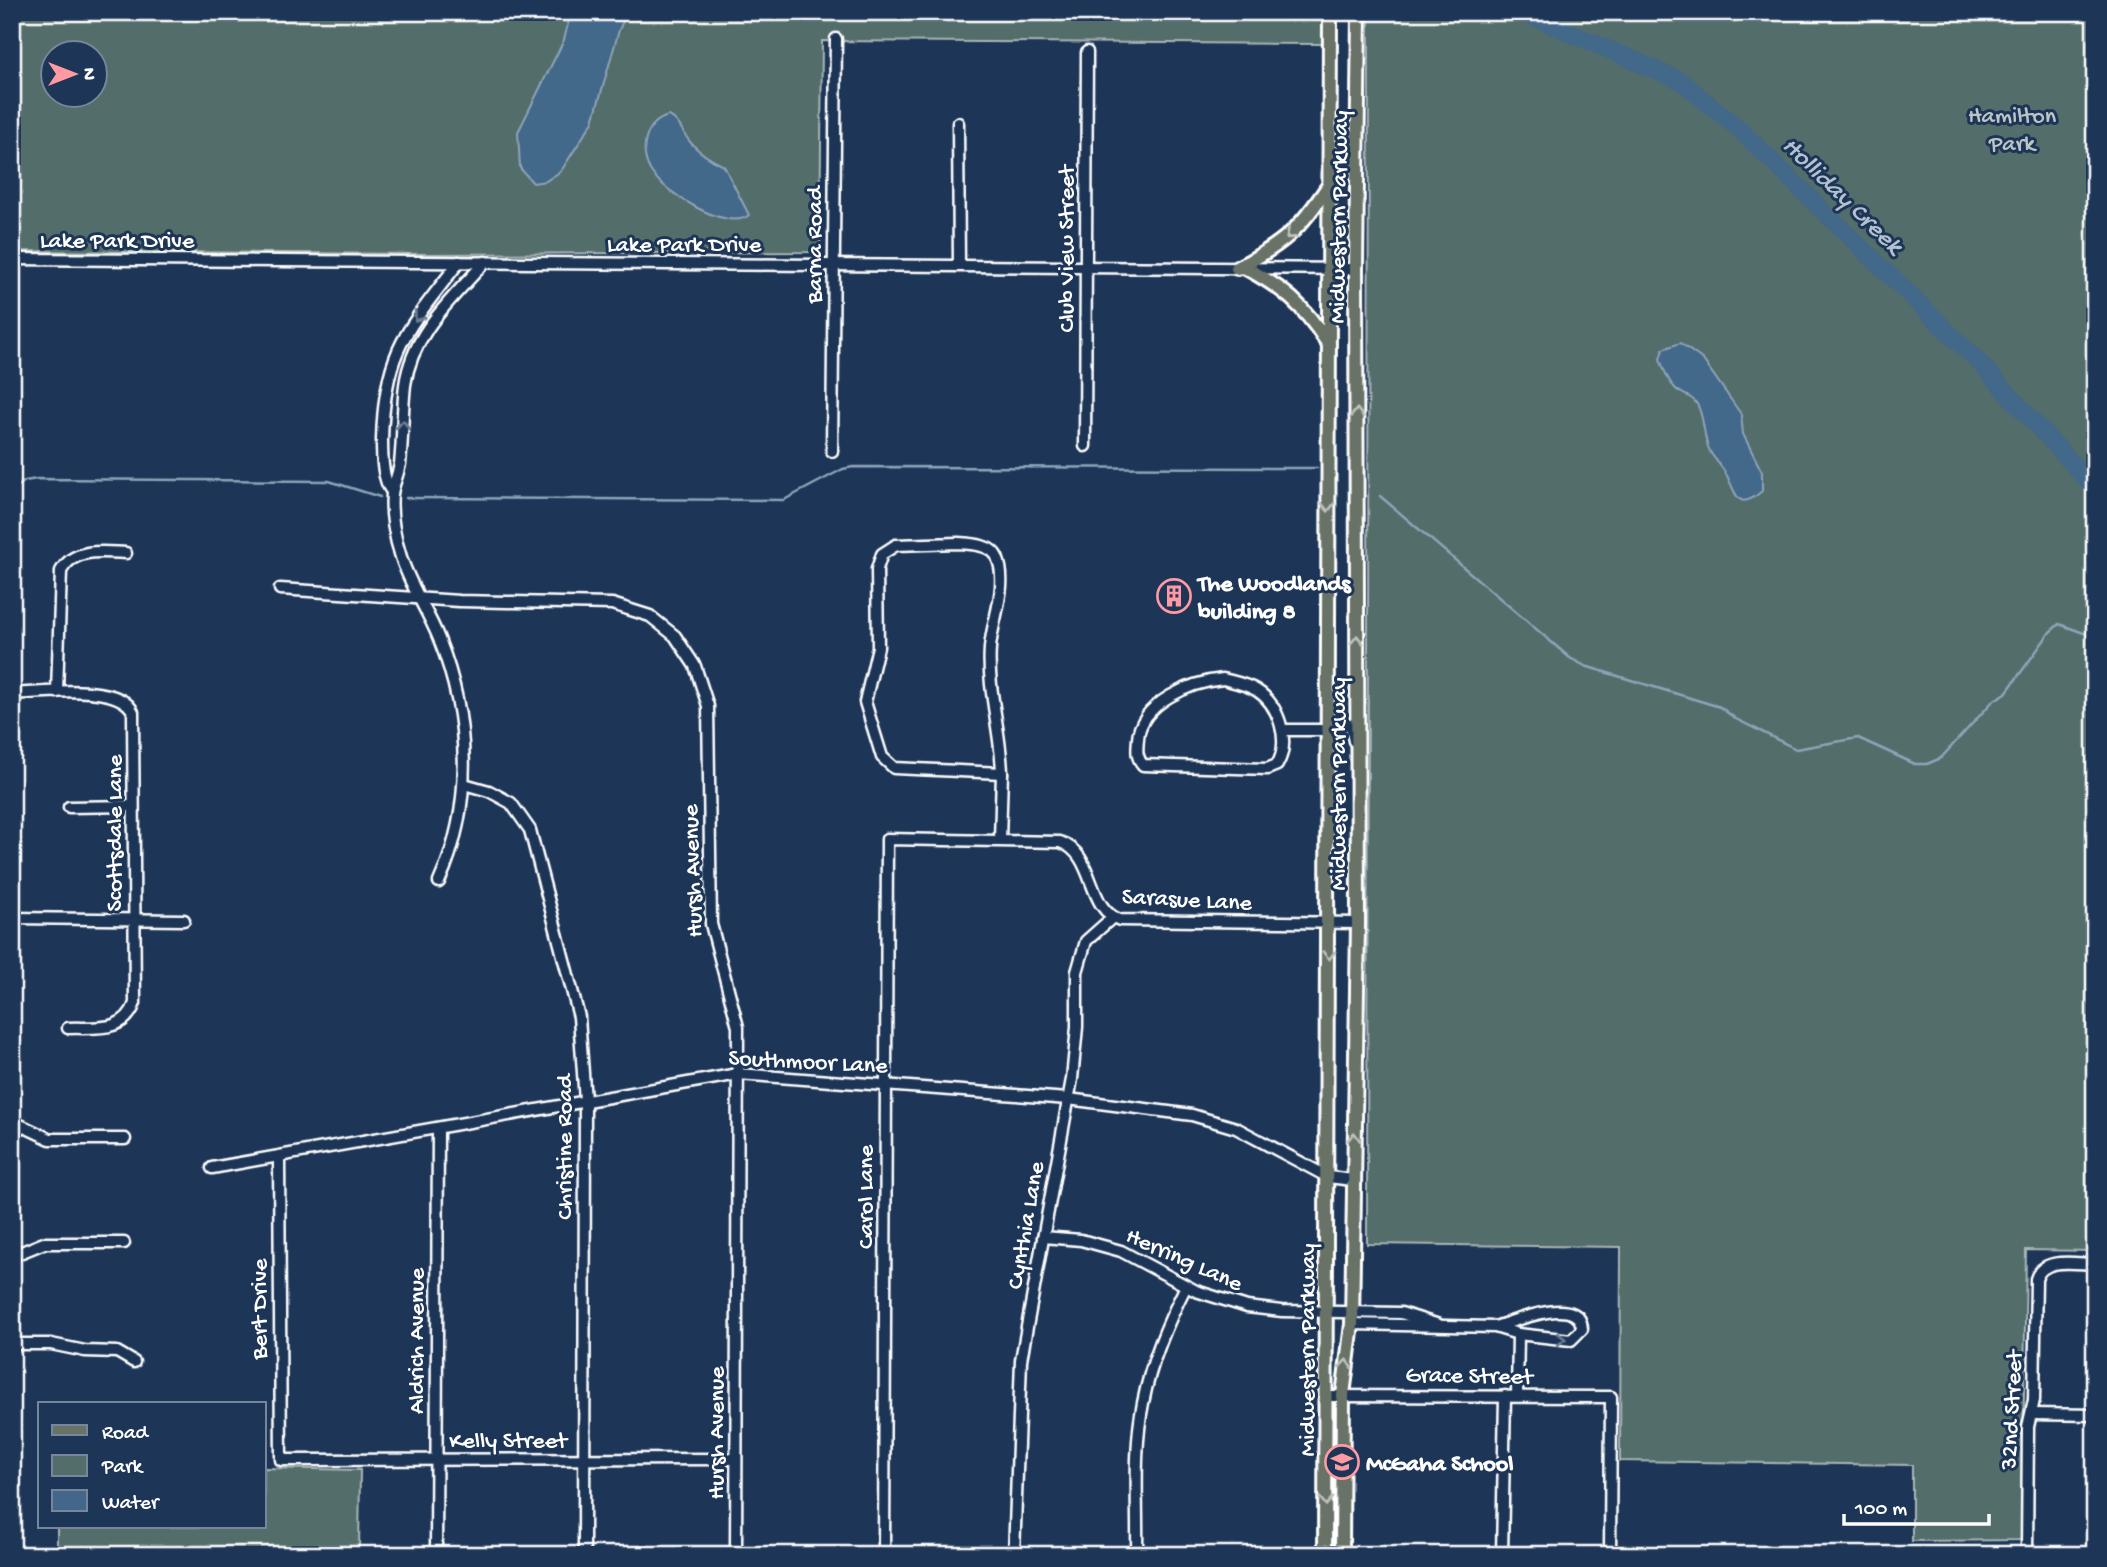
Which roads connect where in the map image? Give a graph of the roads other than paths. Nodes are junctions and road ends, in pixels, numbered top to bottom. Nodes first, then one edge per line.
1 (1330, 12) edge
2 (1359, 12) edge
3 (836, 39) dead end
4 (1087, 52) dead end
5 (958, 123) dead end
6 (1329, 185) junction
7 (12, 259) edge
8 (459, 262) junction
9 (485, 262) junction
10 (834, 265) junction
11 (959, 265) junction
12 (1086, 267) junction
13 (1242, 268) junction
14 (1328, 269) junction
15 (1356, 269) junction
16 (1328, 344) junction
17 (1085, 446) dead end
18 (832, 451) dead end
19 (392, 492) junction
20 (126, 552) dead end
21 (280, 589) dead end
22 (418, 598) junction
23 (57, 692) junction
24 (12, 694) edge
25 (1329, 725) junction
26 (1282, 730) junction
27 (1002, 773) junction
28 (464, 784) junction
29 (1358, 787) junction
30 (133, 806) junction
31 (69, 807) dead end
32 (887, 839) joint
33 (1000, 840) junction
34 (439, 882) dead end
35 (1112, 917) junction
36 (12, 918) edge
37 (134, 919) junction
38 (184, 920) dead end
39 (1329, 923) junction
40 (1358, 923) junction
41 (68, 1028) dead end
42 (738, 1074) junction
43 (885, 1084) junction
44 (1068, 1100) junction
45 (585, 1101) junction
46 (12, 1121) edge
47 (438, 1128) junction
48 (125, 1139) dead end
49 (279, 1157) junction
50 (212, 1168) dead end
51 (1328, 1177) junction
52 (1353, 1180) junction
53 (1043, 1237) junction
54 (124, 1243) dead end
55 (12, 1256) edge
56 (2095, 1264) edge
57 (1186, 1286) junction
58 (1352, 1310) junction
59 (1327, 1311) junction
60 (1352, 1324) junction
61 (1439, 1325) junction
62 (1495, 1327) junction
63 (1518, 1334) junction
64 (12, 1344) edge
65 (134, 1362) dead end
66 (1343, 1395) junction
67 (1326, 1396) junction
68 (1505, 1396) junction
69 (1517, 1396) junction
70 (2032, 1414) junction
71 (2095, 1415) edge
72 (735, 1459) junction
73 (281, 1460) joint
74 (436, 1460) junction
75 (584, 1460) junction
76 (436, 1555) edge
77 (584, 1555) edge
78 (736, 1555) edge
79 (884, 1555) edge
80 (1014, 1555) edge
81 (1137, 1555) edge
82 (1325, 1555) edge
83 (1342, 1555) edge
84 (1502, 1555) edge
85 (1610, 1555) edge
86 (2027, 1555) edge

1 - 6 main road, Midwestern Parkway
2 - 15 main road, Midwestern Parkway
3 - 10 street, Barna Road
4 - 12 street, Club View Street
5 - 11 street
6 -> 13 main road
6 - 14 main road, Midwestern Parkway
7 - 8 street, Lake Park Drive
8 - 9 street, Lake Park Drive
8 -> 19 street
9 - 10 street, Lake Park Drive
19 -> 9 street
10 - 11 street, Lake Park Drive
10 - 18 street, Barna Road
11 - 12 street, Lake Park Drive
12 - 13 street, Lake Park Drive
12 - 17 street, Club View Street
13 - 14 street, Lake Park Drive
13 - 16 main road
14 - 15 street, Lake Park Drive
14 - 16 main road, Midwestern Parkway
29 -> 15 main road, Midwestern Parkway
16 -> 25 main road, Midwestern Parkway
19 - 22 street
20 - 23 street
21 - 22 street, Hursh Avenue
22 - 28 street
22 - 42 street, Hursh Avenue
23 - 24 street, Scottsdale Lane
23 - 30 street, Scottsdale Lane
25 - 26 street
25 - 29 street
25 - 39 main road, Midwestern Parkway
26 - 26 street
27 - 27 street
27 - 33 street
28 - 34 street
28 - 45 street, Christine Road
29 - 40 main road, Midwestern Parkway
30 - 31 street
30 - 37 street, Scottsdale Lane
32 - 33 street, Sarasue Lane
32 - 43 street, Carol Lane
33 - 35 street, Sarasue Lane
35 - 39 street, Sarasue Lane
35 - 44 street, Cynthia Lane
36 - 37 street
37 - 38 street
37 - 41 street, Scottsdale Lane
39 - 40 street, Sarasue Lane
39 -> 51 main road, Midwestern Parkway
52 -> 40 main road, Midwestern Parkway
42 - 43 street, Southmoor Lane
42 - 45 street, Southmoor Lane
42 - 72 street, Hursh Avenue
43 - 44 street, Southmoor Lane
43 - 79 street, Carol Lane
44 - 51 street, Southmoor Lane
44 - 53 street, Cynthia Lane
45 - 47 street, Southmoor Lane
45 - 75 street, Christine Road
46 - 48 street
47 - 49 street, Southmoor Lane
47 - 74 street, Aldrich Avenue
49 - 50 street, Southmoor Lane
49 - 73 street, Bert Drive
51 - 52 street, Southmoor Lane
51 - 59 main road, Midwestern Parkway
52 - 58 main road, Midwestern Parkway
53 - 57 street, Herring Lane
53 - 80 street, Cynthia Lane
54 - 55 street
56 - 70 street, 32nd Street
57 - 59 street, Herring Lane
57 - 81 street
58 - 59 street, Herring Lane
58 - 60 main road, Midwestern Parkway
58 - 61 street, Herring Lane
59 - 67 main road, Midwestern Parkway
60 - 61 street
66 -> 60 main road, Midwestern Parkway
61 - 62 street
62 - 63 street
63 -> 62 street
63 - 69 street
64 - 65 street
66 - 67 street, Grace Street
66 - 68 street, Grace Street
66 - 83 main road, Midwestern Parkway
67 -> 82 main road, Midwestern Parkway
68 - 69 street, Grace Street
68 - 84 street
69 - 85 street, Grace Street
70 - 71 street
70 - 86 street, 32nd Street
72 - 75 street, Kelly Street
72 - 78 street, Hursh Avenue
73 - 74 street, Kelly Street
74 - 75 street, Kelly Street
74 - 76 street, Aldrich Avenue
75 - 77 street, Christine Road

